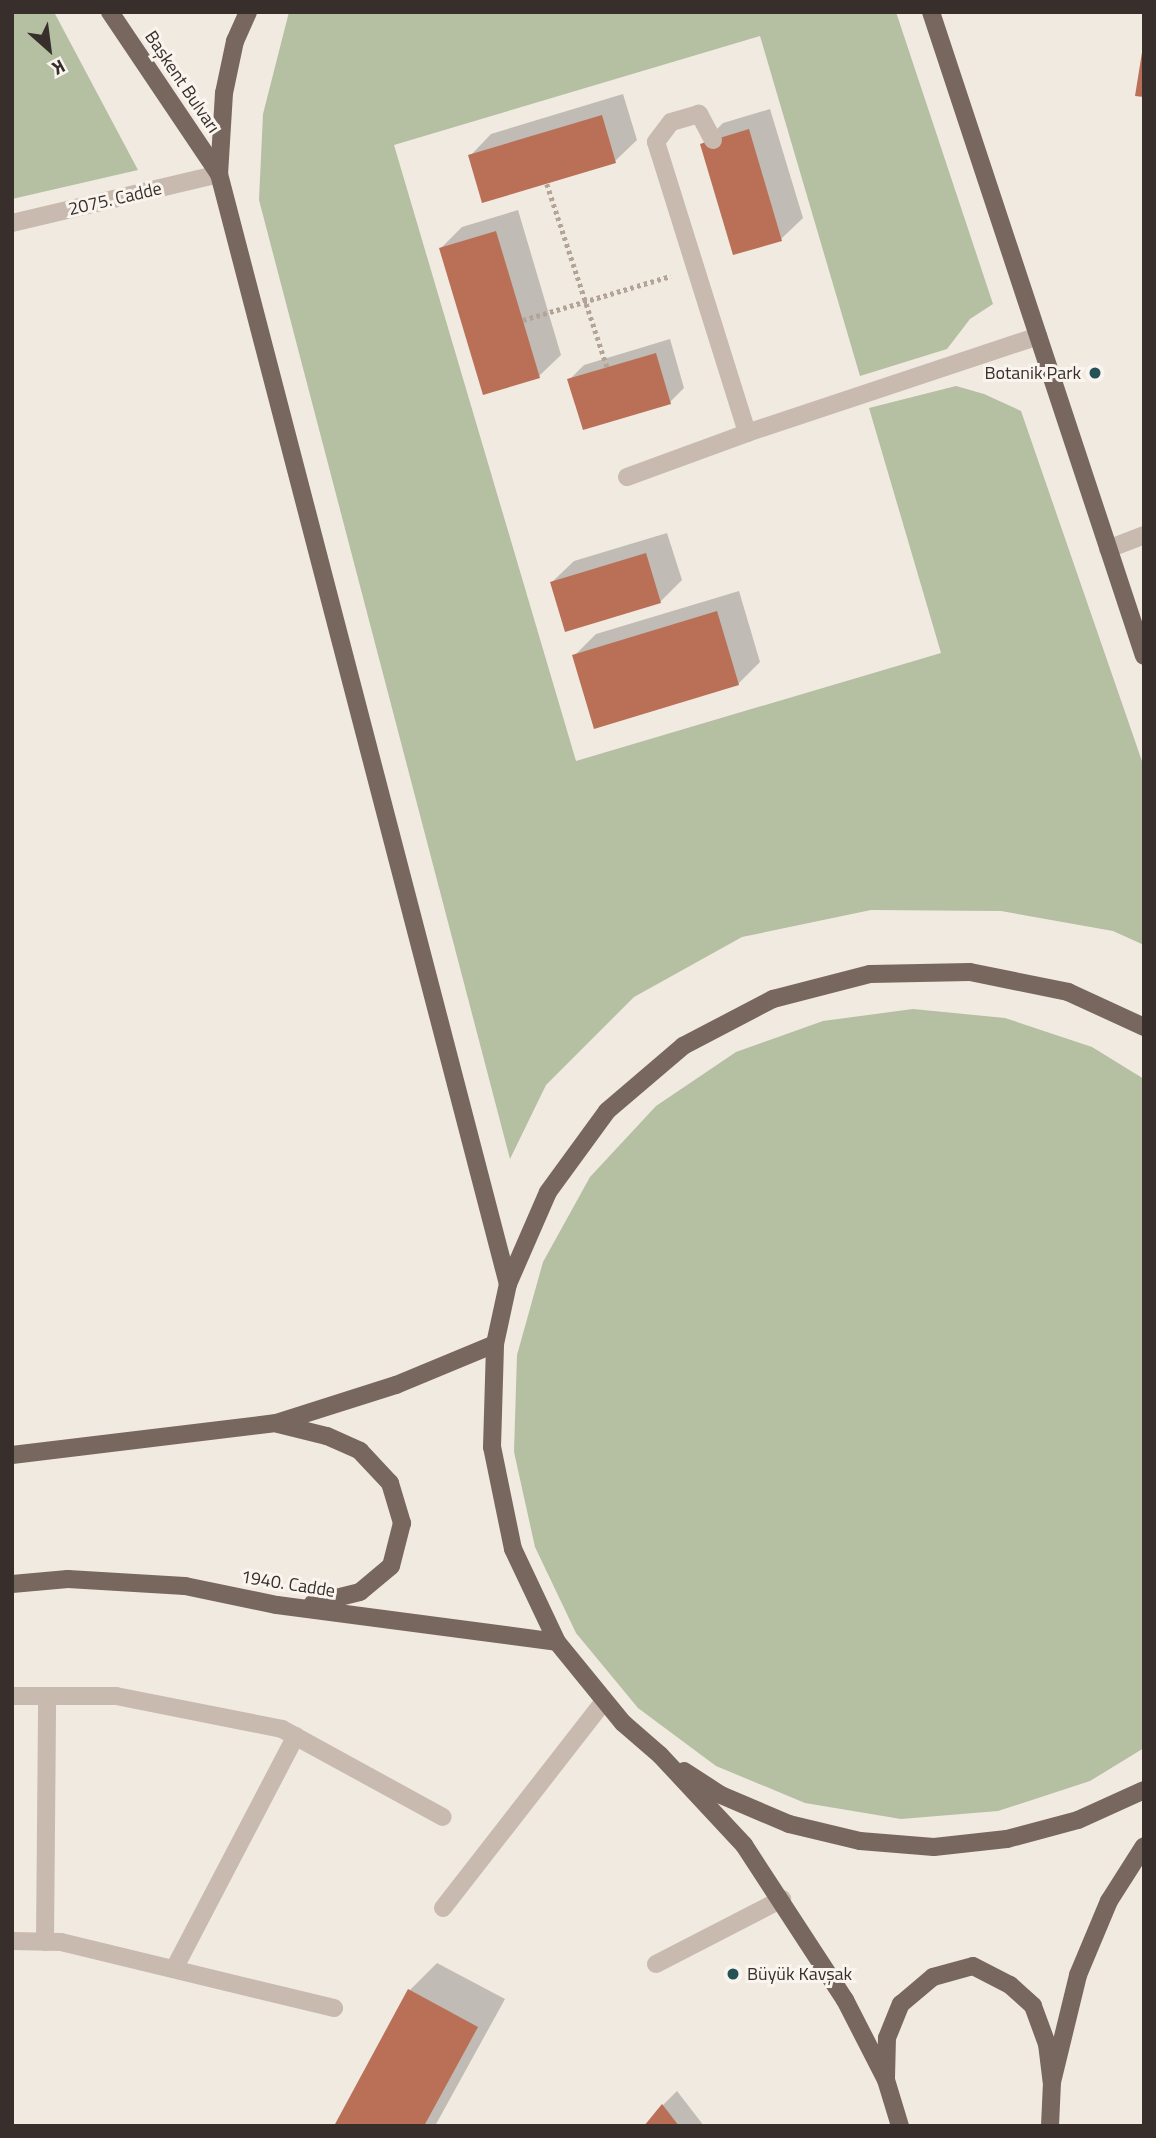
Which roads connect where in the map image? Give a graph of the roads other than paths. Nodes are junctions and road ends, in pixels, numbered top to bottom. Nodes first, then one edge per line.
1 (110, 12) edge
2 (248, 12) edge
3 (931, 12) edge
4 (713, 140) dead end
5 (219, 174) junction
6 (12, 223) edge
7 (1038, 336) junction
8 (747, 433) junction
9 (627, 477) dead end
10 (1144, 535) edge
11 (1108, 549) junction
12 (1144, 656) edge
13 (1144, 1027) edge
14 (508, 1284) junction
15 (495, 1344) junction
16 (276, 1423) junction
17 (12, 1455) edge
18 (12, 1584) edge
19 (276, 1605) junction
20 (557, 1642) junction
21 (12, 1696) edge
22 (47, 1696) junction
23 (604, 1701) junction
24 (296, 1736) junction
25 (660, 1755) junction
26 (1144, 1790) edge
27 (443, 1817) dead end
28 (1144, 1846) edge
29 (782, 1899) junction
30 (443, 1908) dead end
31 (12, 1941) edge
32 (45, 1942) junction
33 (656, 1964) dead end
34 (174, 1969) junction
35 (334, 2008) dead end
36 (886, 2080) junction
37 (1052, 2082) junction
38 (900, 2126) edge
39 (1050, 2126) edge

1 - 5 main road, Başkent Bulvarı
2 - 5 main road
3 - 7 main road
4 - 8 street
5 - 6 street, 2075. Cadde
5 - 14 main road
7 - 8 street
7 - 11 main road
8 - 9 street
10 - 11 street
11 - 12 main road
13 - 14 main road
14 - 15 main road
15 - 16 main road
15 - 20 main road
16 - 17 main road
16 - 19 main road
18 - 19 main road, 1940. Cadde
19 - 20 main road, 1940. Cadde
20 - 23 main road
21 - 22 street
22 - 24 street
22 - 32 street
23 - 25 main road
23 - 30 street
24 - 27 street
24 - 34 street
25 - 26 main road
25 - 29 main road
28 - 37 main road
29 - 33 street
29 - 36 main road
31 - 32 street
32 - 34 street
34 - 35 street
36 - 37 main road
36 - 38 main road
37 - 39 main road

